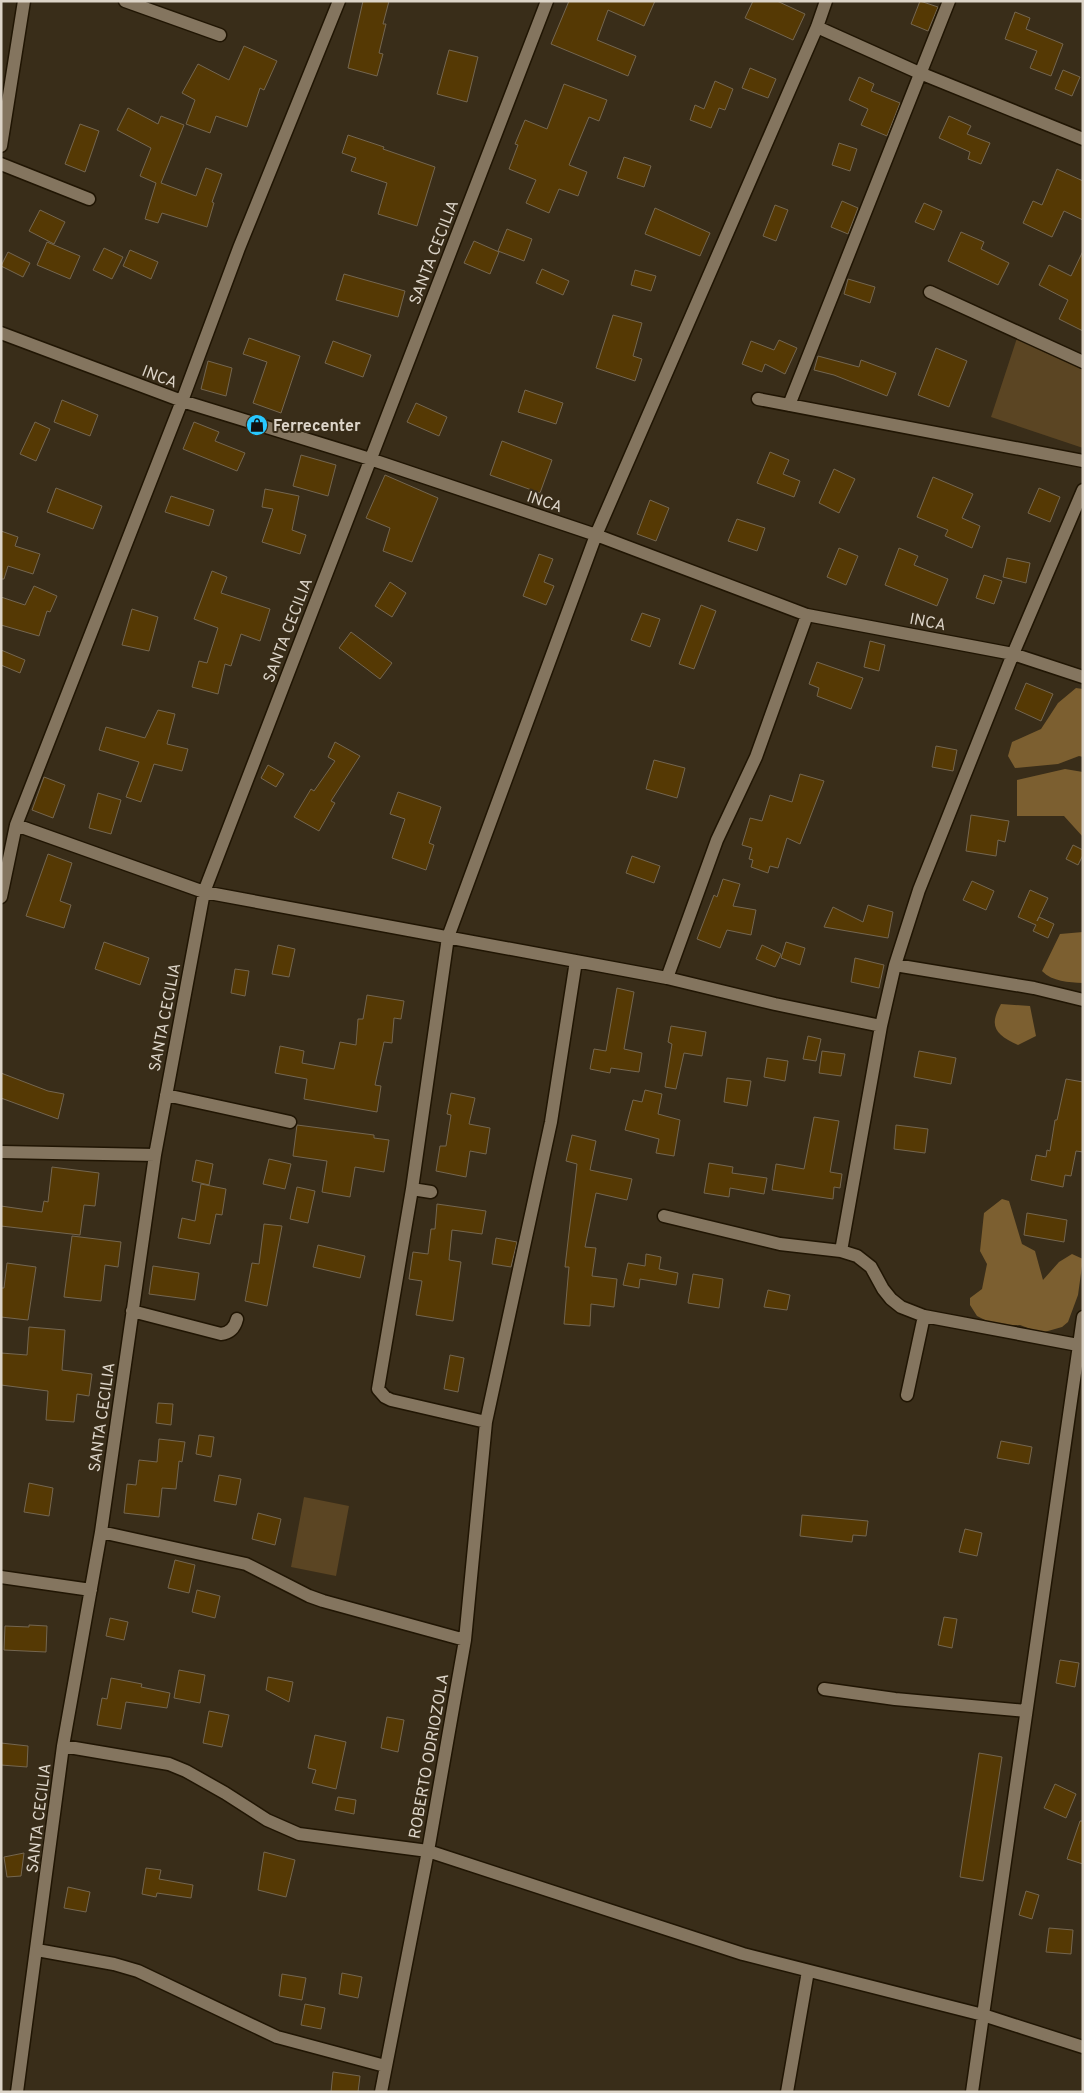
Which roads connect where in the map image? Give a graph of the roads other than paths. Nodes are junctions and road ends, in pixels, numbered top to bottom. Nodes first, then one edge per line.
1 (24, 1) edge
2 (125, 1) edge
3 (339, 1) edge
4 (547, 1) edge
5 (826, 1) edge
6 (949, 1) edge
7 (817, 27) junction
8 (220, 35) dead end
9 (920, 72) junction
10 (1083, 139) edge
11 (1, 146) edge
12 (1, 164) edge
13 (89, 199) dead end
14 (930, 292) dead end
15 (1, 333) edge
16 (1083, 362) edge
17 (758, 399) dead end
18 (182, 401) junction
19 (789, 405) junction
20 (370, 459) junction
21 (1083, 461) edge
22 (1083, 490) edge
23 (596, 535) junction
24 (807, 615) junction
25 (1013, 654) junction
26 (1083, 677) edge
27 (16, 825) junction
28 (204, 892) junction
29 (1, 897) edge
30 (448, 938) junction
31 (576, 961) junction
32 (895, 965) junction
33 (666, 978) junction
34 (1083, 1000) edge
35 (881, 1026) junction
36 (166, 1095) junction
37 (290, 1122) dead end
38 (1, 1152) edge
39 (155, 1155) junction
40 (412, 1189) junction
41 (431, 1192) dead end
42 (664, 1216) dead end
43 (841, 1251) junction
44 (132, 1311) junction
45 (924, 1316) junction
46 (1083, 1317) edge
47 (237, 1319) dead end
48 (1078, 1345) junction
49 (907, 1395) dead end
50 (486, 1422) junction
51 (101, 1532) junction
52 (1, 1578) edge
53 (91, 1590) junction
54 (465, 1640) junction
55 (824, 1689) dead end
56 (1026, 1711) junction
57 (64, 1746) junction
58 (428, 1851) junction
59 (37, 1950) junction
60 (808, 1971) junction
61 (983, 2015) junction
62 (1082, 2043) edge
63 (385, 2066) junction
64 (17, 2092) edge
65 (381, 2092) edge
66 (787, 2092) edge
67 (972, 2092) edge

1 - 11 street
2 - 8 street
3 - 18 street
4 - 20 street, SANTA CECILIA
5 - 7 street
6 - 9 street
7 - 9 street
7 - 23 street
9 - 10 street
9 - 19 street
12 - 13 street
14 - 16 street
15 - 18 street, INCA
17 - 19 street
18 - 20 street, INCA
18 - 27 street
19 - 21 street
20 - 23 street, INCA
20 - 28 street, SANTA CECILIA
22 - 25 street
23 - 24 street, INCA
23 - 30 street
24 - 25 street, INCA
24 - 33 street
25 - 26 street, INCA
25 - 32 street
27 - 28 street
27 - 29 street
28 - 30 street
28 - 36 street, SANTA CECILIA
30 - 31 street
30 - 40 street
31 - 33 street
31 - 50 street, ROBERTO ODRIOZOLA
32 - 34 street
32 - 35 street
33 - 35 street
35 - 43 street
36 - 37 street
36 - 39 street, SANTA CECILIA
38 - 39 street
39 - 44 street, SANTA CECILIA
40 - 41 street
40 - 50 street
42 - 43 street
43 - 45 street
44 - 47 street
44 - 51 street, SANTA CECILIA
45 - 48 street
45 - 49 street
46 - 48 street
48 - 56 street
50 - 54 street, ROBERTO ODRIOZOLA
51 - 53 street, SANTA CECILIA
51 - 54 street
52 - 53 street
53 - 57 street, SANTA CECILIA
54 - 58 street, ROBERTO ODRIOZOLA
55 - 56 street
56 - 61 street
57 - 58 street
57 - 59 street, SANTA CECILIA
58 - 60 street
58 - 63 street, ROBERTO ODRIOZOLA
59 - 63 street
59 - 64 street, SANTA CECILIA
60 - 61 street
60 - 66 street
61 - 62 street
61 - 67 street
63 - 65 street, ROBERTO ODRIOZOLA

